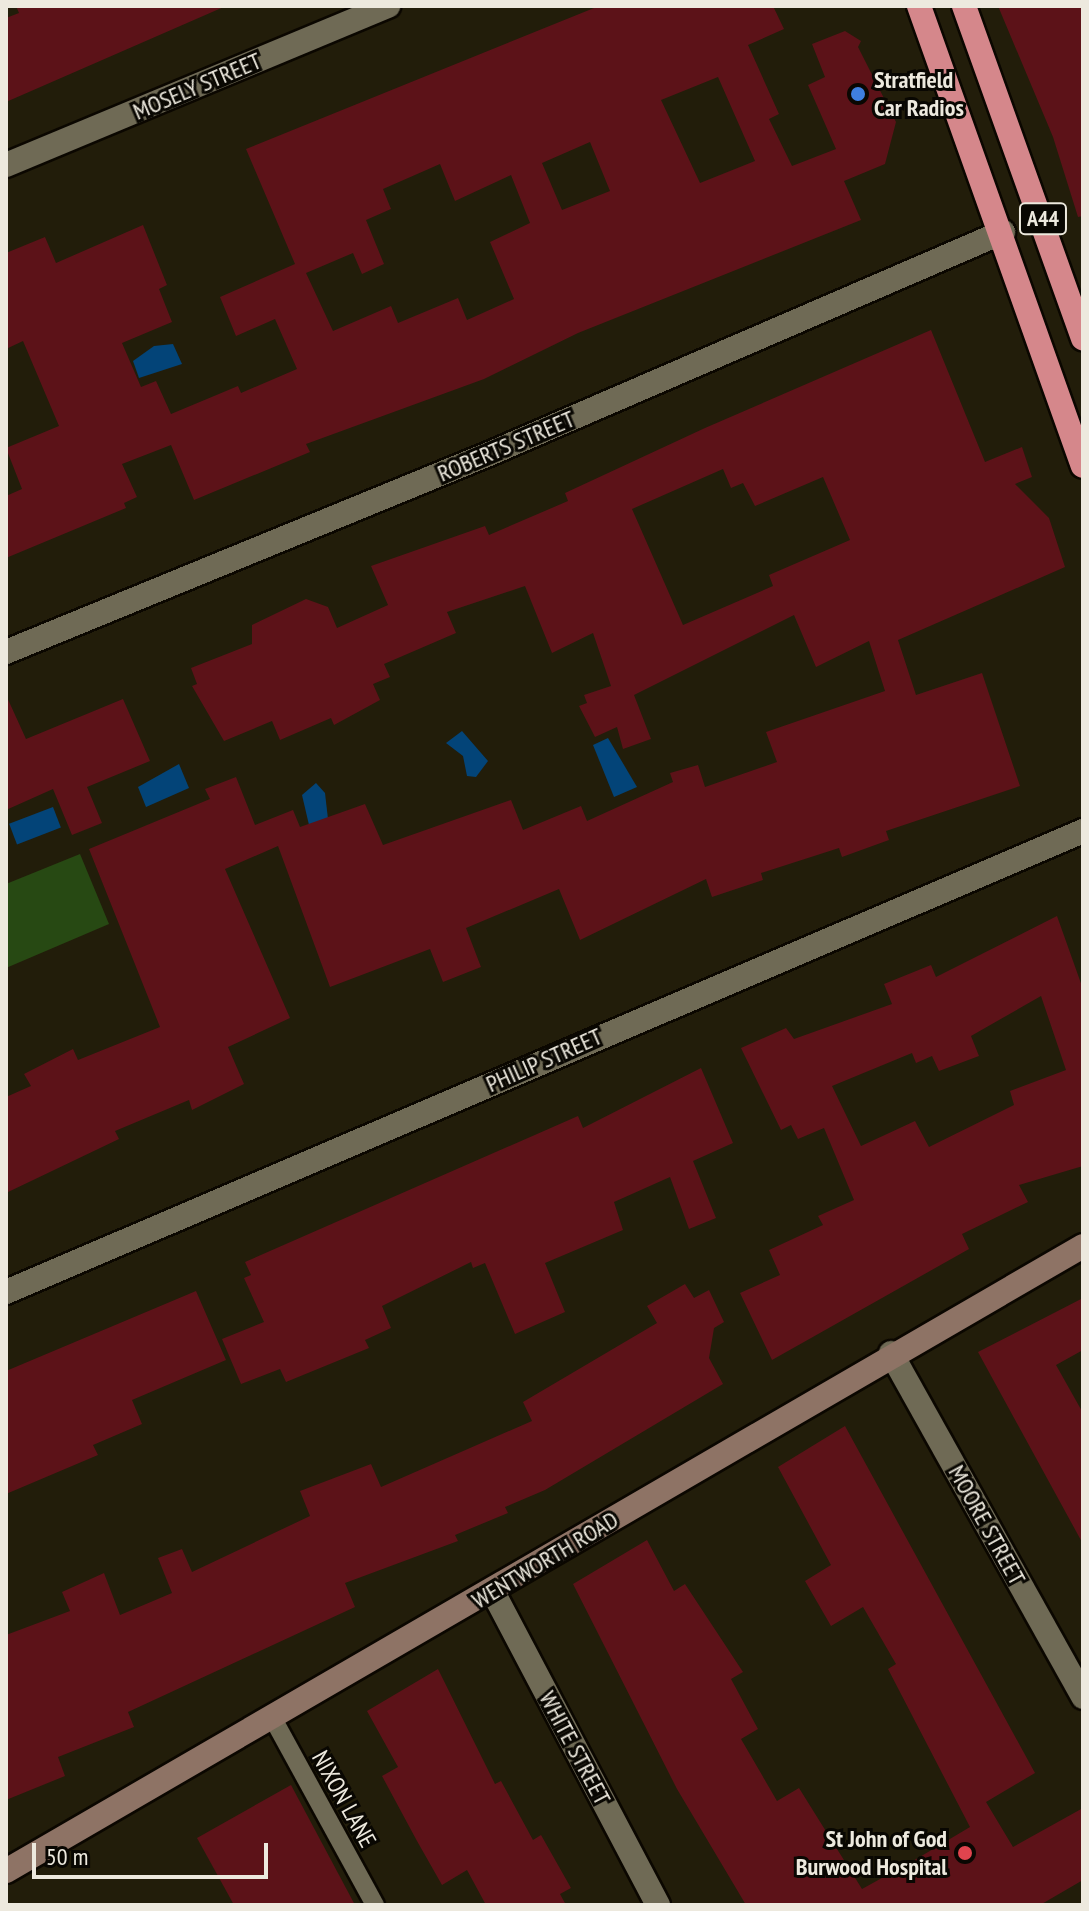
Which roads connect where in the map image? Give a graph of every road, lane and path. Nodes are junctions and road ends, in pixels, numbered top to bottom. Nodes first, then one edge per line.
1 (388, 6) edge
2 (919, 6) edge
3 (964, 6) edge
4 (6, 165) edge
5 (1003, 232) junction
6 (1083, 338) edge
7 (1083, 466) edge
8 (6, 652) edge
9 (1083, 831) edge
10 (1083, 1246) edge
11 (6, 1292) edge
12 (891, 1353) junction
13 (493, 1592) junction
14 (1083, 1697) edge
15 (271, 1715) junction
16 (6, 1871) edge
17 (375, 1905) edge
18 (658, 1905) edge

1 - 4 street, MOSELY STREET
2 - 5 highway, A44
3 - 6 highway, A44
5 - 7 highway, A44
5 - 8 street, ROBERTS STREET
9 - 11 street, PHILIP STREET
10 - 12 street, WENTWORTH ROAD
12 - 13 street, WENTWORTH ROAD
12 - 14 street, MOORE STREET
13 - 15 street, WENTWORTH ROAD
13 - 18 street, WHITE STREET
15 - 16 street, WENTWORTH ROAD
15 - 17 lane, NIXON LANE

